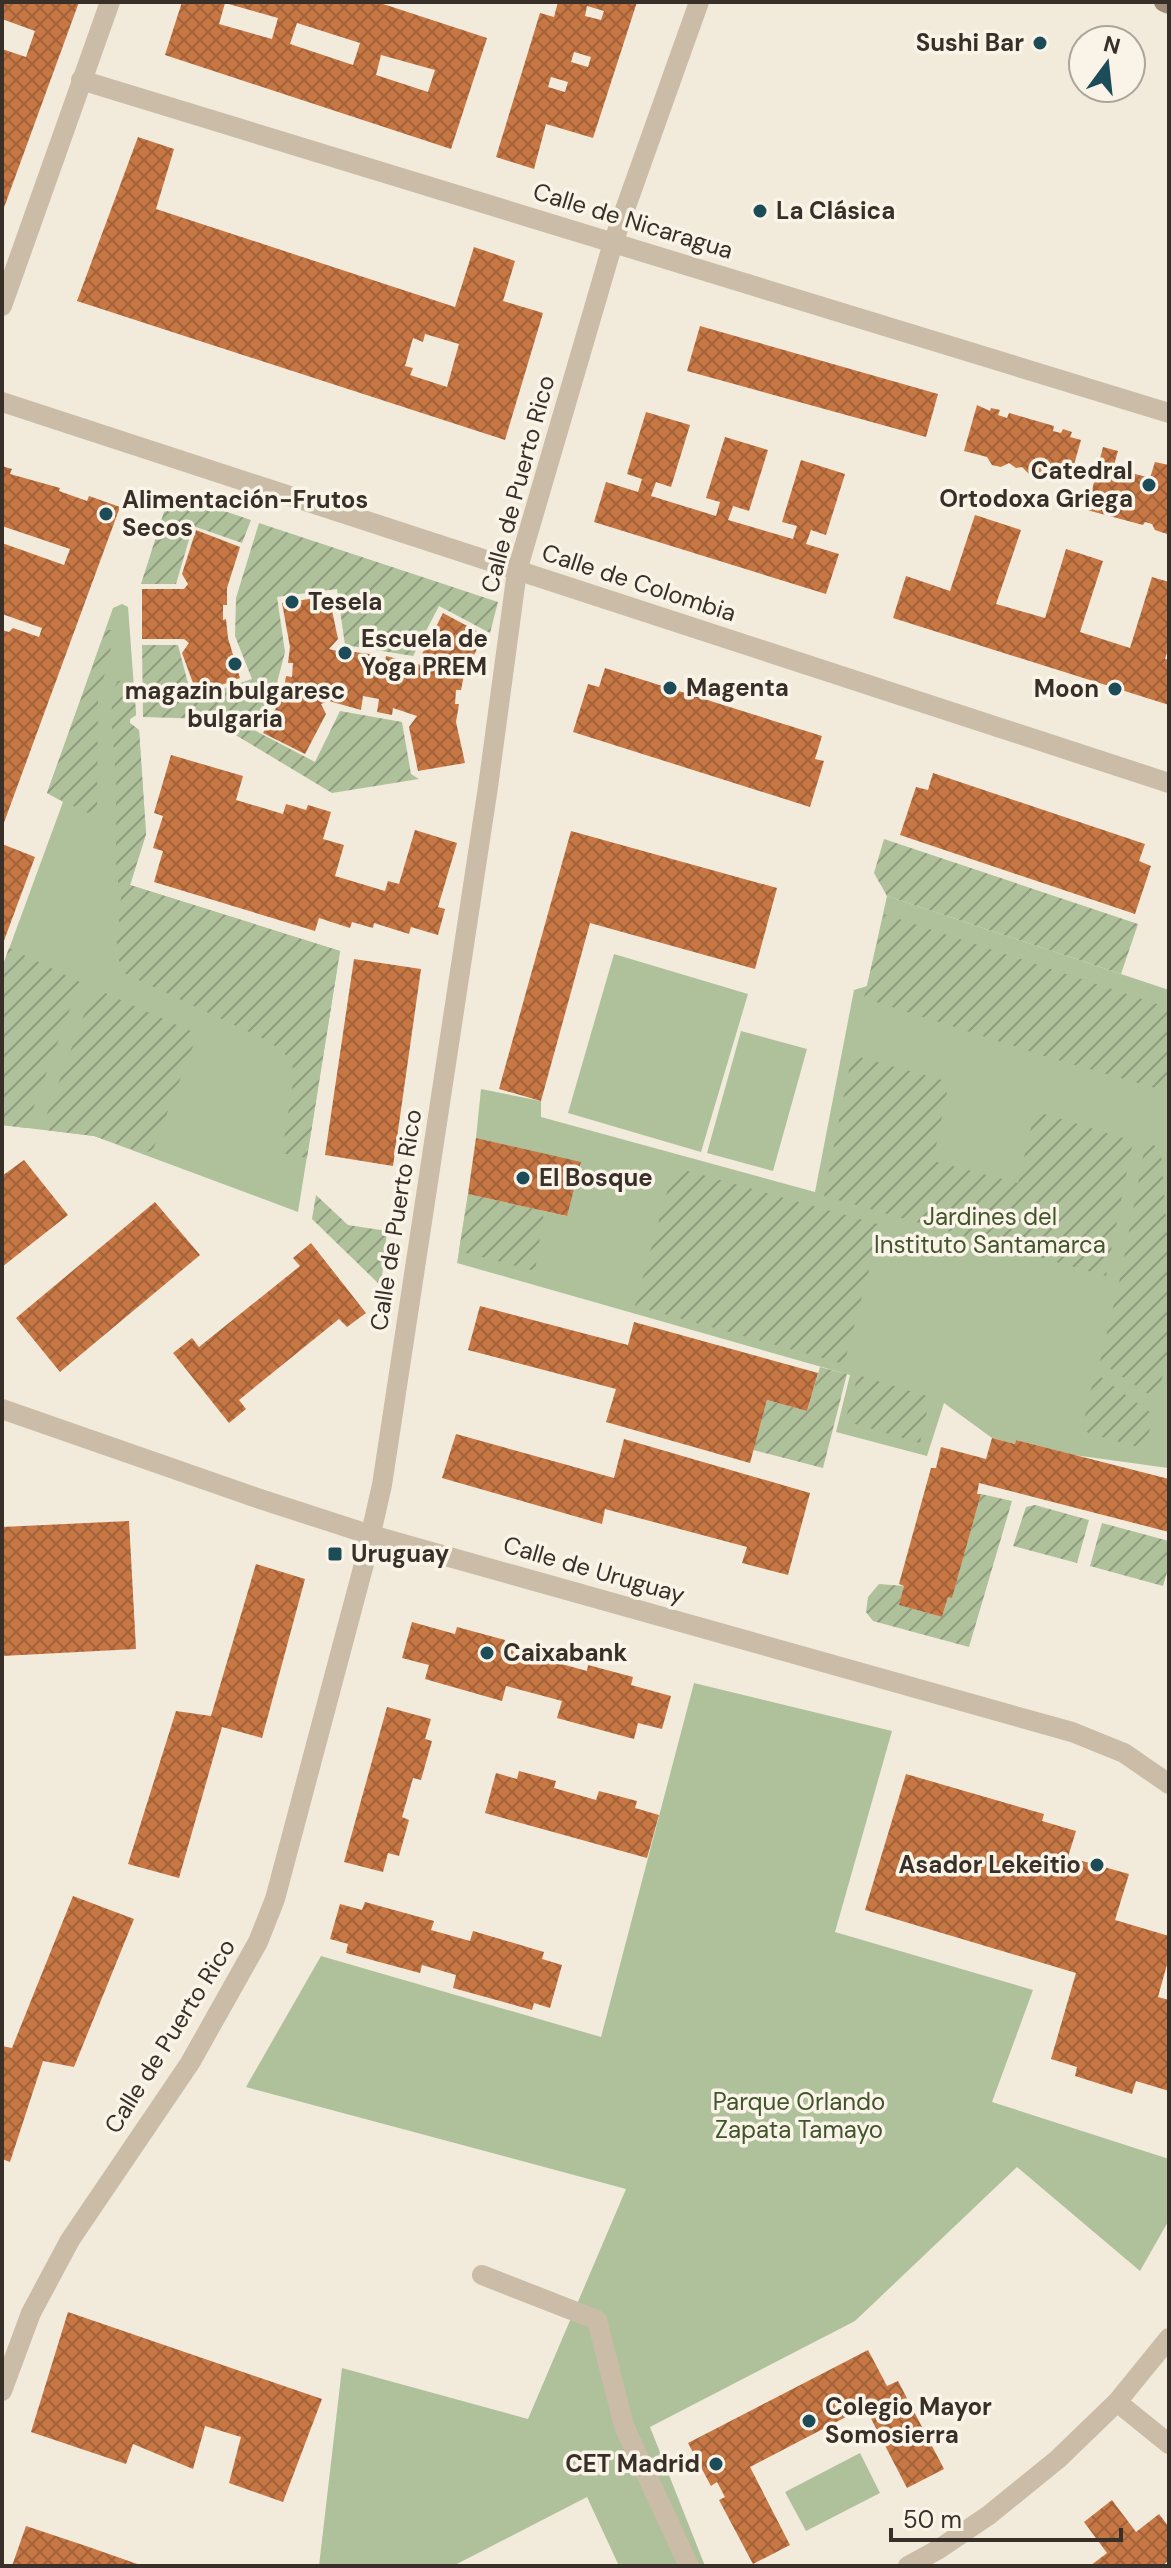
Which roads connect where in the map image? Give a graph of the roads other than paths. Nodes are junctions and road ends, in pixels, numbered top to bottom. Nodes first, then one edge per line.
1 (110, 2) edge
2 (699, 2) edge
3 (81, 80) junction
4 (613, 243) junction
5 (2, 306) edge
6 (2, 402) edge
7 (1169, 413) edge
8 (517, 571) junction
9 (1169, 783) edge
10 (2, 1409) edge
11 (371, 1535) junction
12 (1169, 1784) edge
13 (482, 2275) dead end
14 (1169, 2338) edge
15 (2, 2391) edge
16 (1117, 2402) junction
17 (1169, 2444) edge
18 (689, 2566) edge
19 (908, 2566) edge

1 - 3 street
2 - 4 street, Calle de Puerto Rico
3 - 4 street, Calle de Nicaragua
3 - 5 street
4 - 7 street, Calle de Nicaragua
4 - 8 street, Calle de Puerto Rico
6 - 8 street, Calle de Colombia
8 - 9 street, Calle de Colombia
8 - 11 street, Calle de Puerto Rico
10 - 11 street, Calle de Uruguay
11 - 12 street, Calle de Uruguay
11 - 15 street, Calle de Puerto Rico
13 - 18 street
14 - 16 street
16 - 17 street
16 - 19 street

